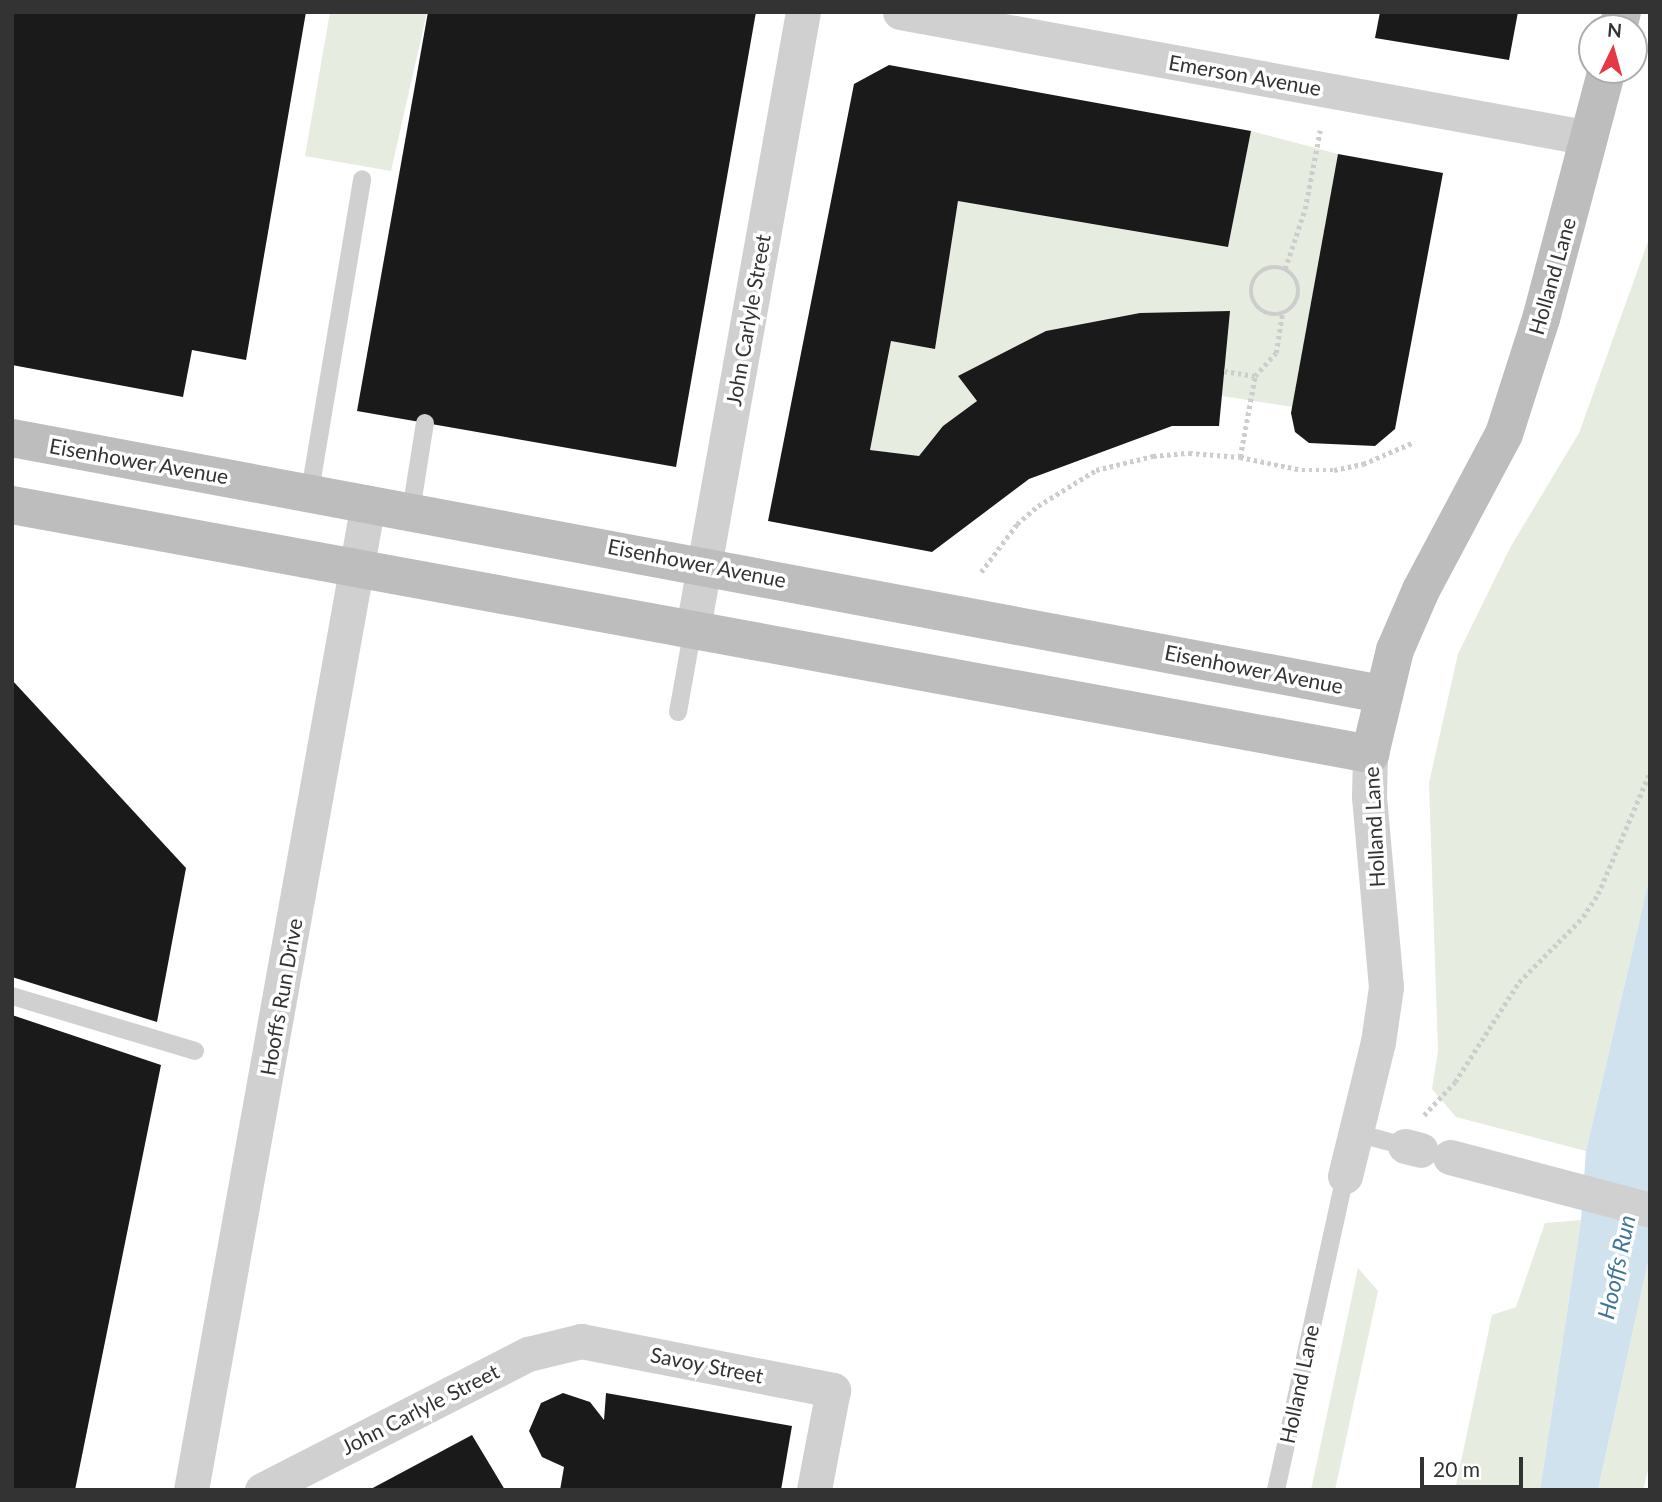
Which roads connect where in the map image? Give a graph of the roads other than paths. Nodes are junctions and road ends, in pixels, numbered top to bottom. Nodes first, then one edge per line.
1 (803, 12) edge
2 (900, 12) edge
3 (1604, 84) edge
4 (1590, 138) junction
5 (362, 179) dead end
6 (425, 423) dead end
7 (12, 438) edge
8 (310, 491) junction
9 (368, 503) junction
10 (12, 505) edge
11 (411, 511) junction
12 (357, 565) junction
13 (704, 565) junction
14 (693, 628) junction
15 (1381, 694) junction
16 (678, 712) dead end
17 (1370, 754) junction
18 (12, 996) edge
19 (195, 1051) dead end
20 (1356, 1133) junction
21 (1425, 1151) joint
22 (1345, 1176) joint
23 (1650, 1210) edge
24 (581, 1341) joint
25 (191, 1490) edge
26 (262, 1490) edge
27 (814, 1490) edge
28 (1276, 1490) edge

1 - 13 street, John Carlyle Street
2 - 4 street, Emerson Avenue
3 - 4 main road, Holland Lane
4 - 15 main road, Holland Lane
5 - 8 lane
6 - 11 lane
7 - 8 main road, Eisenhower Avenue
8 - 9 main road, Eisenhower Avenue
9 - 11 main road, Eisenhower Avenue
9 - 12 street, Hooffs Run Drive
10 - 12 main road
11 - 13 main road, Eisenhower Avenue
12 - 14 main road
12 - 25 street, Hooffs Run Drive
13 - 14 street, John Carlyle Street
13 - 15 main road, Eisenhower Avenue
14 - 16 lane
14 - 17 main road
15 - 17 main road, Holland Lane
17 - 20 street, Holland Lane
18 - 19 lane
20 - 21 lane
20 - 22 street, Holland Lane
21 - 23 street
22 - 28 lane, Holland Lane
24 - 26 street, John Carlyle Street
24 - 27 street, Savoy Street

